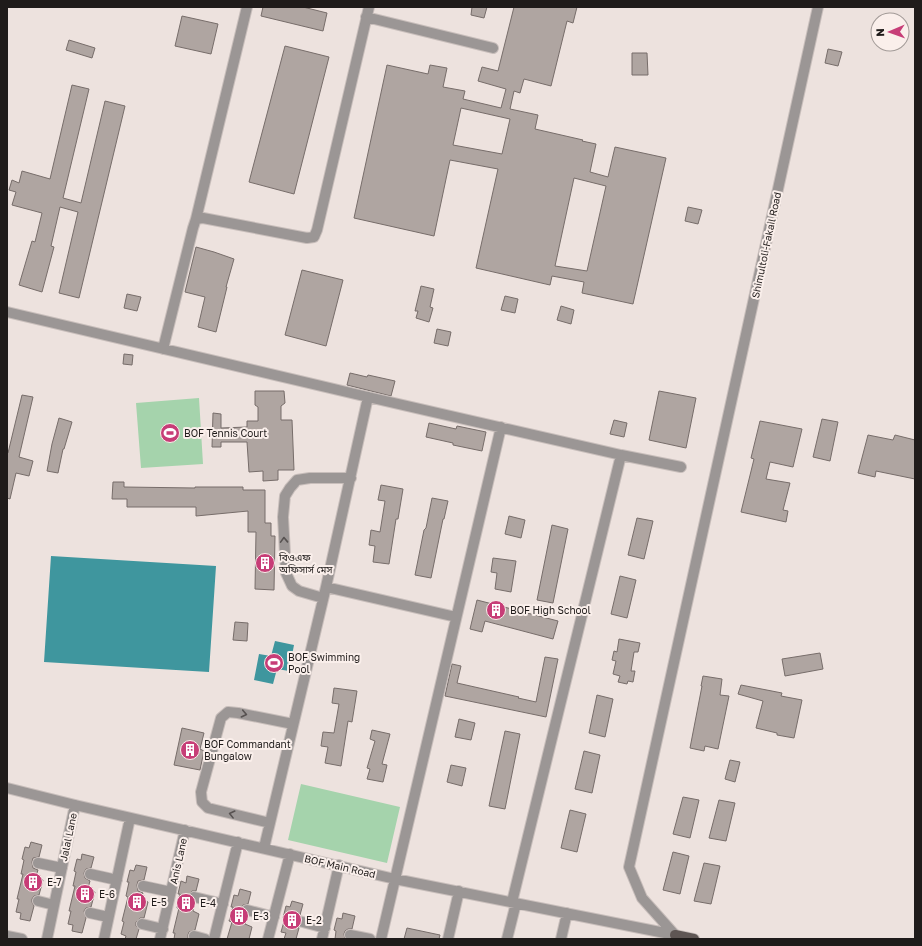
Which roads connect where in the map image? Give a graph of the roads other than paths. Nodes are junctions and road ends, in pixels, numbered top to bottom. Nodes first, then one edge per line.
1 (247, 7) edge
2 (369, 7) edge
3 (818, 7) edge
4 (366, 18) junction
5 (492, 48) dead end
6 (196, 219) junction
7 (7, 312) edge
8 (163, 349) junction
9 (368, 397) junction
10 (501, 427) junction
11 (621, 455) junction
12 (681, 467) dead end
13 (351, 478) junction
14 (326, 587) junction
15 (323, 598) junction
16 (456, 617) junction
17 (293, 724) junction
18 (7, 788) edge
19 (75, 805) junction
20 (130, 818) junction
21 (270, 823) junction
22 (186, 830) junction
23 (238, 842) junction
24 (264, 848) junction
25 (290, 854) junction
26 (38, 863) dead end
27 (339, 866) junction
28 (62, 868) junction
29 (90, 874) dead end
30 (395, 878) junction
31 (116, 880) junction
32 (143, 886) dead end
33 (458, 891) junction
34 (171, 892) junction
35 (194, 897) dead end
36 (38, 901) dead end
37 (514, 902) junction
38 (223, 904) junction
39 (54, 905) junction
40 (247, 910) dead end
41 (90, 913) dead end
42 (567, 913) junction
43 (274, 916) junction
44 (108, 917) junction
45 (299, 922) dead end
46 (142, 924) dead end
47 (325, 928) junction
48 (161, 934) edge
49 (350, 935) dead end
50 (7, 936) edge
51 (194, 936) dead end
52 (675, 937) edge
53 (22, 939) edge
54 (47, 939) edge
55 (104, 939) edge
56 (205, 939) edge
57 (214, 939) edge
58 (268, 939) edge
59 (322, 939) edge
60 (370, 939) edge
61 (381, 939) edge
62 (448, 939) edge
63 (507, 939) edge
64 (561, 939) edge
65 (694, 939) edge

1 - 6 street
2 - 4 street
3 - 52 street, Shimultoli-Fakail Road
4 - 5 street
4 - 6 street
6 - 8 street
7 - 8 street
8 - 9 street
9 - 10 street
9 - 13 street
10 - 11 street
10 - 16 street
11 - 12 street
11 - 37 street
13 - 14 street
15 -> 13 street
14 - 15 street
14 - 16 street
15 - 17 street
16 - 30 street
17 - 21 street
21 -> 17 street
18 - 19 street, BOF Main Road
19 - 20 street, BOF Main Road
19 - 28 street, Jalal Lane
20 - 22 street, BOF Main Road
20 - 31 street
21 - 24 street
22 - 23 street, BOF Main Road
22 - 34 street, Anis Lane
23 - 24 street, BOF Main Road
23 - 38 street
24 - 25 street, BOF Main Road
25 - 27 street, BOF Main Road
25 - 43 street
26 - 28 street
27 - 30 street, BOF Main Road
27 - 47 street
28 - 39 street, Jalal Lane
29 - 31 street
30 - 33 street, BOF Main Road
30 - 61 street
31 - 44 street
32 - 34 street
33 - 37 street, BOF Main Road
33 - 62 street
34 - 48 street, Anis Lane
35 - 38 street
36 - 39 street
37 - 42 street, BOF Main Road
37 - 63 street
38 - 57 street
39 - 54 street, Jalal Lane
40 - 43 street
41 - 44 street
42 - 52 street, BOF Main Road
42 - 64 street
43 - 58 street
44 - 55 street
45 - 47 street
46 - 48 street
47 - 59 street
49 - 60 street
50 - 53 street
51 - 56 street
52 - 65 main road

